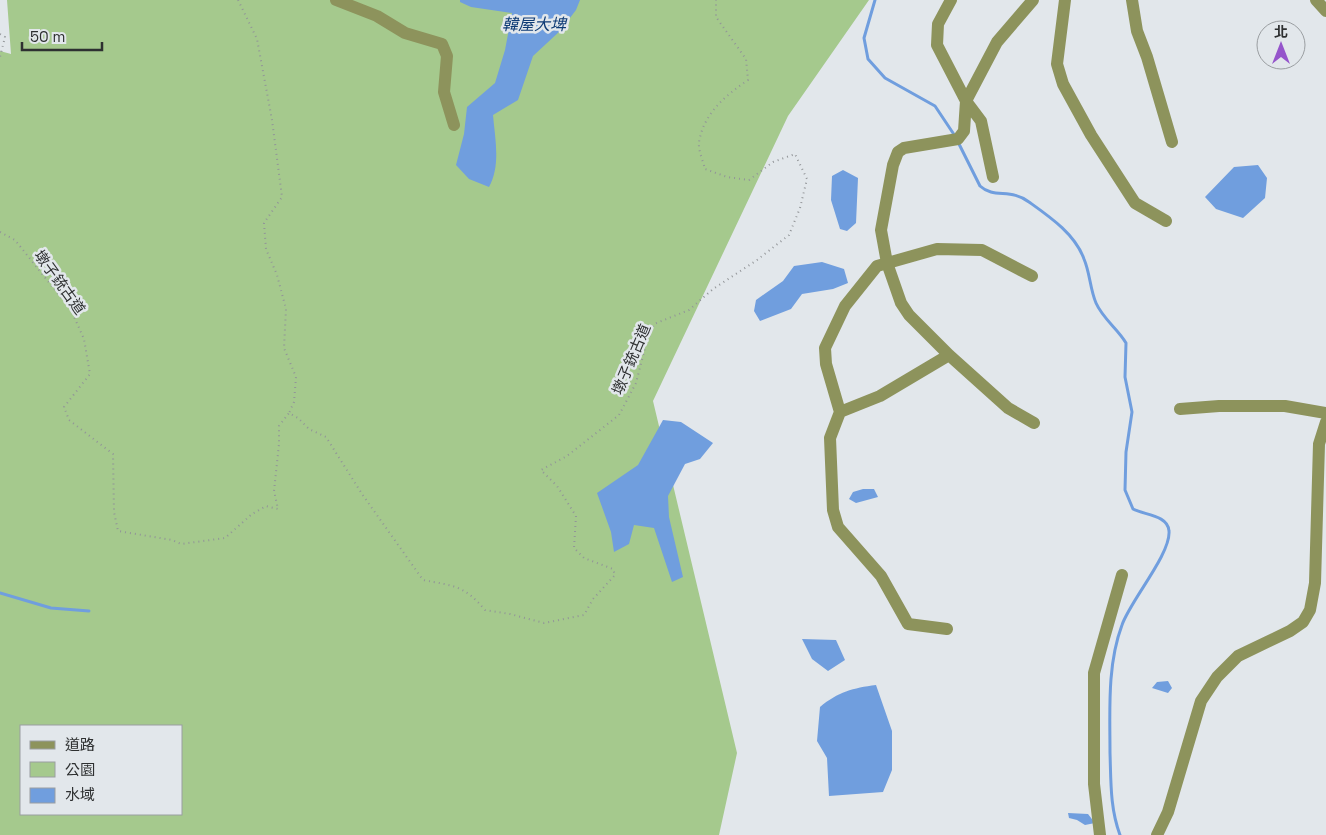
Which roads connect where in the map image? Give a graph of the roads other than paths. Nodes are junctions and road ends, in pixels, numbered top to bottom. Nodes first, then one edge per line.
1 (336, 0) edge
2 (951, 0) edge
3 (1033, 0) edge
4 (1065, 0) edge
5 (1132, 0) edge
6 (1316, 0) edge
7 (1326, 11) edge
8 (966, 102) junction
9 (454, 124) dead end
10 (1172, 142) dead end
11 (993, 177) dead end
12 (1166, 221) dead end
13 (887, 263) junction
14 (1032, 276) dead end
15 (949, 355) junction
16 (1180, 409) dead end
17 (840, 412) junction
18 (1326, 413) edge
19 (1326, 422) edge
20 (1034, 424) dead end
21 (1122, 575) dead end
22 (947, 629) dead end
23 (1100, 835) edge
24 (1157, 835) edge

1 - 9 street
2 - 8 street
3 - 8 street
4 - 12 street
5 - 10 street
6 - 7 street
8 - 11 street
8 - 13 street
13 - 14 street
13 - 15 street
13 - 17 street
15 - 17 street
15 - 20 street
16 - 18 street
17 - 22 street
19 - 24 street
21 - 23 street

